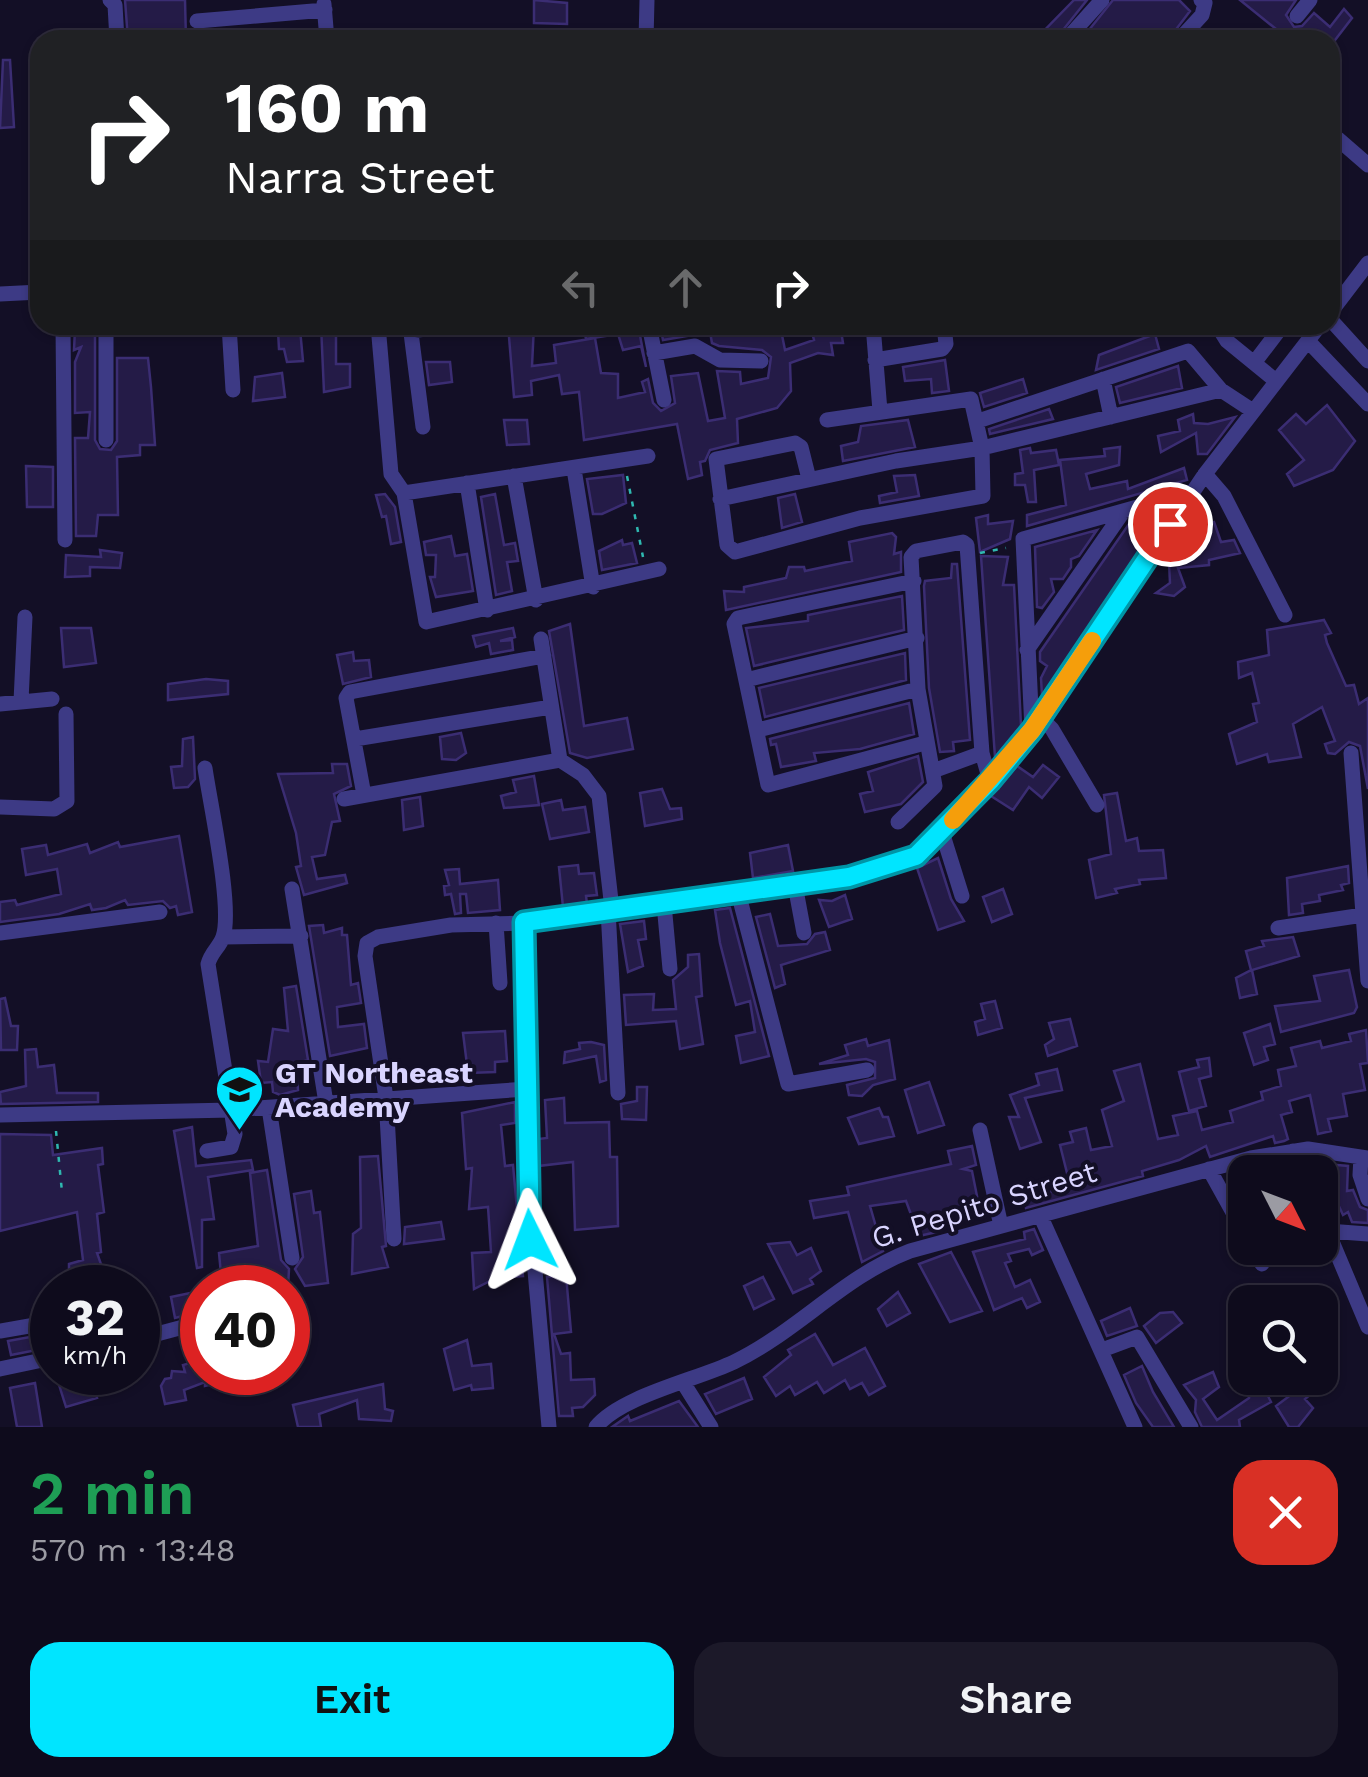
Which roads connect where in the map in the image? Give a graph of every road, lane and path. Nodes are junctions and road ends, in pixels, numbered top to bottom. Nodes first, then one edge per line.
1 (110, 0) edge
2 (646, 0) edge
3 (1102, 0) edge
4 (1200, 0) edge
5 (1310, 0) edge
6 (324, 5) edge
7 (1296, 16) dead end
8 (116, 30) edge
9 (209, 30) edge
10 (326, 30) edge
11 (646, 30) edge
12 (1075, 30) edge
13 (1189, 30) edge
14 (1340, 141) edge
15 (1368, 164) edge
16 (1368, 263) edge
17 (30, 292) edge
18 (0, 294) edge
19 (1340, 302) edge
20 (1340, 328) edge
21 (63, 335) edge
22 (106, 335) edge
23 (230, 335) edge
24 (379, 335) edge
25 (411, 335) edge
26 (651, 335) edge
27 (874, 335) edge
28 (945, 335) edge
29 (1226, 335) edge
30 (1275, 335) edge
31 (1312, 335) edge
32 (1308, 341) junction
33 (654, 352) junction
34 (874, 360) junction
35 (761, 361) dead end
36 (1368, 361) edge
37 (1254, 363) junction
38 (1103, 380) junction
39 (1276, 381) junction
40 (233, 390) dead end
41 (1222, 390) junction
42 (664, 400) dead end
43 (1368, 404) edge
44 (1253, 410) junction
45 (880, 411) junction
46 (1111, 418) junction
47 (827, 420) dead end
48 (978, 422) junction
49 (423, 428) dead end
50 (106, 440) dead end
51 (982, 448) junction
52 (648, 456) dead end
53 (624, 460) junction
54 (574, 469) junction
55 (1205, 474) junction
56 (514, 476) junction
57 (809, 479) junction
58 (467, 482) junction
59 (1192, 492) junction
60 (404, 493) junction
61 (720, 499) junction
62 (1121, 515) junction
63 (65, 540) dead end
64 (1023, 546) junction
65 (969, 555) junction
66 (653, 571) joint
67 (914, 582) junction
68 (593, 587) junction
69 (536, 600) junction
70 (487, 610) junction
71 (1285, 615) dead end
72 (25, 617) dead end
73 (916, 638) junction
74 (1027, 650) junction
75 (746, 680) junction
76 (918, 689) junction
77 (52, 699) dead end
78 (21, 701) junction
79 (0, 704) edge
80 (551, 707) junction
81 (66, 714) dead end
82 (1036, 724) junction
83 (758, 730) junction
84 (355, 740) junction
85 (926, 743) junction
86 (982, 752) junction
87 (1351, 753) dead end
88 (560, 760) junction
89 (205, 768) dead end
90 (933, 771) junction
91 (990, 781) junction
92 (364, 795) junction
93 (344, 799) dead end
94 (1097, 805) dead end
95 (0, 807) edge
96 (898, 822) dead end
97 (942, 832) junction
98 (795, 885) junction
99 (292, 889) dead end
100 (740, 896) junction
101 (962, 896) dead end
102 (664, 904) junction
103 (610, 910) junction
104 (160, 912) dead end
105 (1363, 915) junction
106 (524, 922) junction
107 (496, 924) junction
108 (1278, 928) dead end
109 (0, 933) edge
110 (804, 933) dead end
111 (301, 936) junction
112 (223, 937) junction
113 (670, 970) dead end
114 (1368, 980) edge
115 (500, 983) dead end
116 (867, 1070) dead end
117 (528, 1088) junction
118 (618, 1093) dead end
119 (386, 1098) junction
120 (326, 1103) junction
121 (269, 1108) junction
122 (231, 1110) junction
123 (55, 1114) junction
124 (0, 1115) edge
125 (980, 1130) dead end
126 (1293, 1151) junction
127 (207, 1152) dead end
128 (1295, 1155) edge
129 (1364, 1158) edge
130 (1209, 1169) junction
131 (62, 1192) dead end
132 (1368, 1199) edge
133 (1228, 1203) edge
134 (1042, 1217) junction
135 (1001, 1226) junction
136 (1338, 1232) edge
137 (1368, 1234) edge
138 (394, 1239) dead end
139 (1338, 1255) edge
140 (292, 1258) dead end
141 (30, 1326) edge
142 (1368, 1327) edge
143 (0, 1331) edge
144 (1102, 1350) junction
145 (30, 1363) edge
146 (0, 1369) edge
147 (684, 1384) junction
148 (549, 1427) edge
149 (596, 1427) edge
150 (712, 1427) edge
151 (1135, 1427) edge
152 (1191, 1427) edge

1 - 8 street
2 - 11 street
3 - 12 street
4 - 13 street
5 - 7 street
6 - 9 street
6 - 10 street
14 - 15 street
16 - 19 street
17 - 18 street
20 - 36 street
21 - 63 street
22 - 50 street
23 - 40 street
24 - 60 street
25 - 49 street
26 - 33 street
27 - 34 street
28 - 34 street
29 - 37 street
30 - 37 street
31 - 32 street
32 - 39 street
32 - 43 street
33 - 35 street
33 - 42 street
34 - 45 street
37 - 39 street
38 - 41 street
38 - 46 street
38 - 48 street
39 - 44 street
41 - 44 street
41 - 46 street
44 - 55 street
45 - 47 street
45 - 48 street
46 - 51 street
48 - 51 street
51 - 57 street
51 - 61 street
52 - 53 street
53 - 54 street
53 - 66 path
54 - 56 street
54 - 68 street
55 - 59 street
55 - 71 street
56 - 58 street
56 - 69 street
57 - 61 street
57 - 61 street
58 - 60 street
58 - 70 street
59 - 62 street
59 - 82 street
60 - 70 street
62 - 64 street
62 - 74 street
64 - 65 path
64 - 74 street
65 - 67 street
65 - 86 street
66 - 68 street
67 - 73 street
67 - 75 street
68 - 69 street
69 - 70 street
72 - 78 street
73 - 75 street
73 - 76 street
74 - 82 street
75 - 83 street
76 - 83 street
76 - 85 street
77 - 78 street
78 - 79 street
80 - 84 street
80 - 84 street
80 - 88 street
81 - 95 street
82 - 91 street
82 - 94 street
83 - 85 street
84 - 92 street
85 - 90 street
86 - 90 street
86 - 91 street
87 - 105 street
88 - 92 street
88 - 103 street
89 - 112 street
90 - 96 street
91 - 97 street
92 - 93 street
97 - 98 street
97 - 101 street
98 - 100 street
98 - 110 street
99 - 111 street
100 - 102 street
100 - 116 street
102 - 103 street
102 - 113 street
103 - 106 street
103 - 118 street
104 - 109 street
105 - 108 street
105 - 114 street
106 - 107 street
106 - 117 street
107 - 115 street
107 - 119 street
111 - 112 street
111 - 120 street
112 - 122 street
117 - 119 street
117 - 148 street
119 - 120 street
119 - 138 street
120 - 121 street
121 - 122 street
121 - 140 street
122 - 123 street
122 - 127 street
123 - 124 street
123 - 131 path
125 - 135 street
126 - 128 street
126 - 129 street, G. Pepito Street
126 - 130 street, G. Pepito Street
129 - 132 street
130 - 133 street
130 - 134 street, G. Pepito Street
134 - 135 street, G. Pepito Street
134 - 144 street
135 - 147 street, G. Pepito Street
136 - 137 street
139 - 142 street
141 - 143 street
144 - 151 street
144 - 152 street
145 - 146 street
147 - 149 street, G. Pepito Street
147 - 150 street

